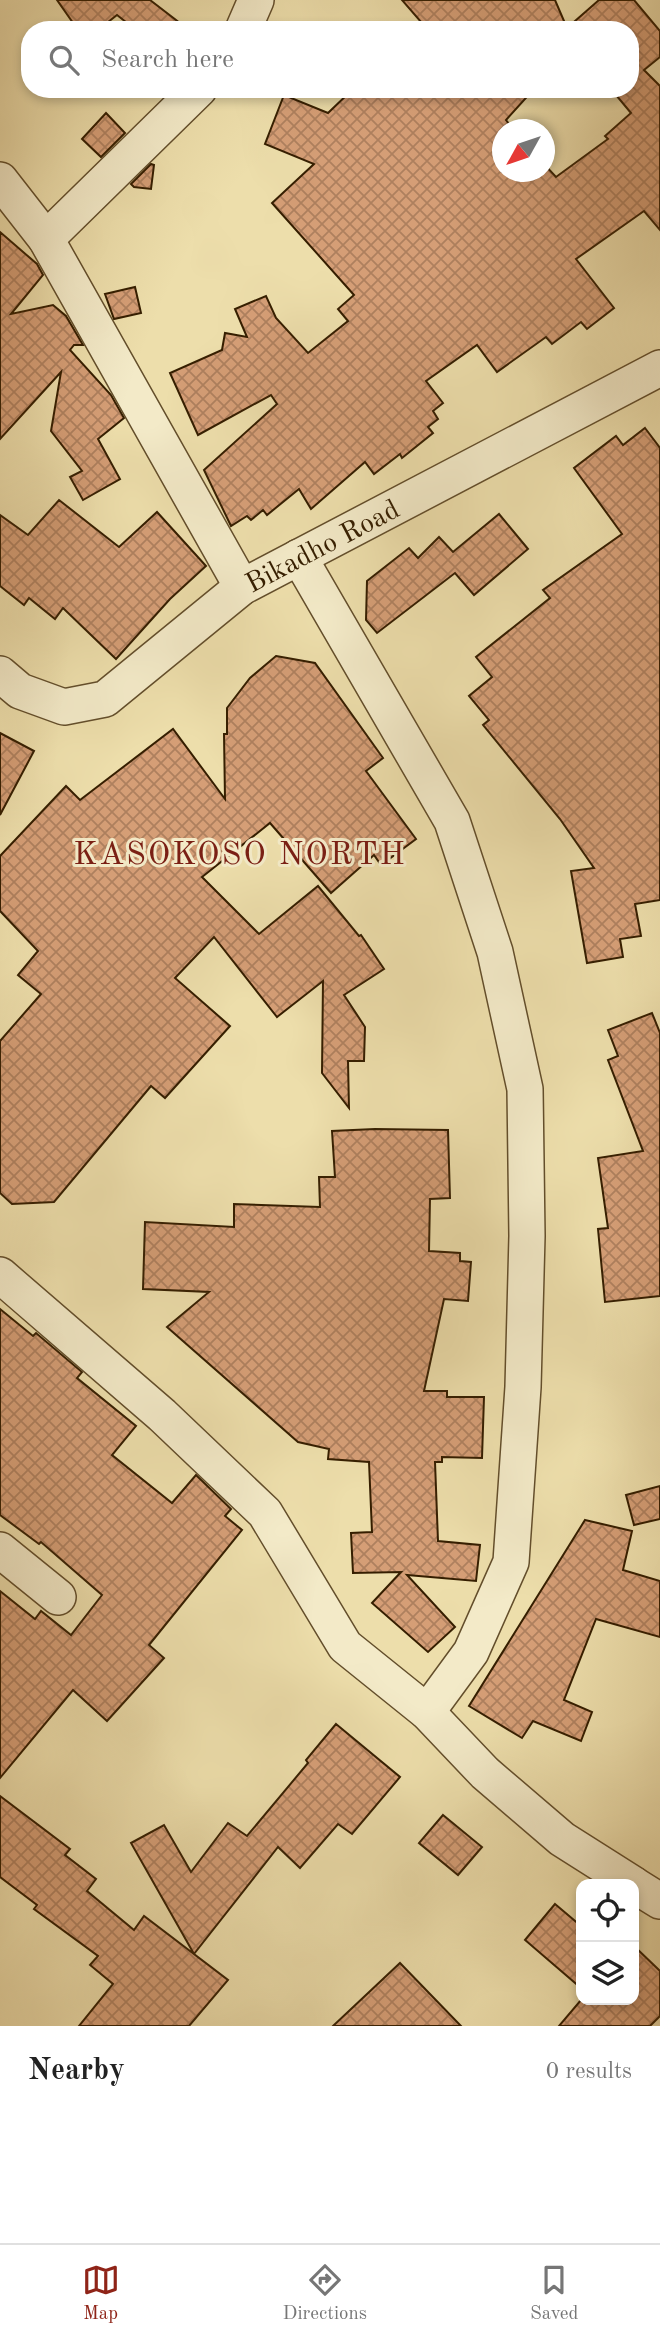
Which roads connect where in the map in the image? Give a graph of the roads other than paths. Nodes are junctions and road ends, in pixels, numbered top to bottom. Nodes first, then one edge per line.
1 (256, 0) edge
2 (247, 21) edge
3 (190, 98) edge
4 (0, 180) edge
5 (47, 239) junction
6 (660, 368) edge
7 (299, 557) junction
8 (242, 587) junction
9 (0, 674) edge
10 (0, 1275) edge
11 (0, 1550) edge
12 (58, 1597) dead end
13 (427, 1712) junction
14 (625, 1879) edge
15 (639, 1888) edge
16 (660, 1901) edge

1 - 2 street
3 - 5 street
4 - 5 street
5 - 8 street
6 - 7 street, Bikadho Road
7 - 8 street, Bikadho Road
7 - 13 street
8 - 9 street, Bikadho Road
10 - 13 street
11 - 12 street
13 - 14 street
15 - 16 street

